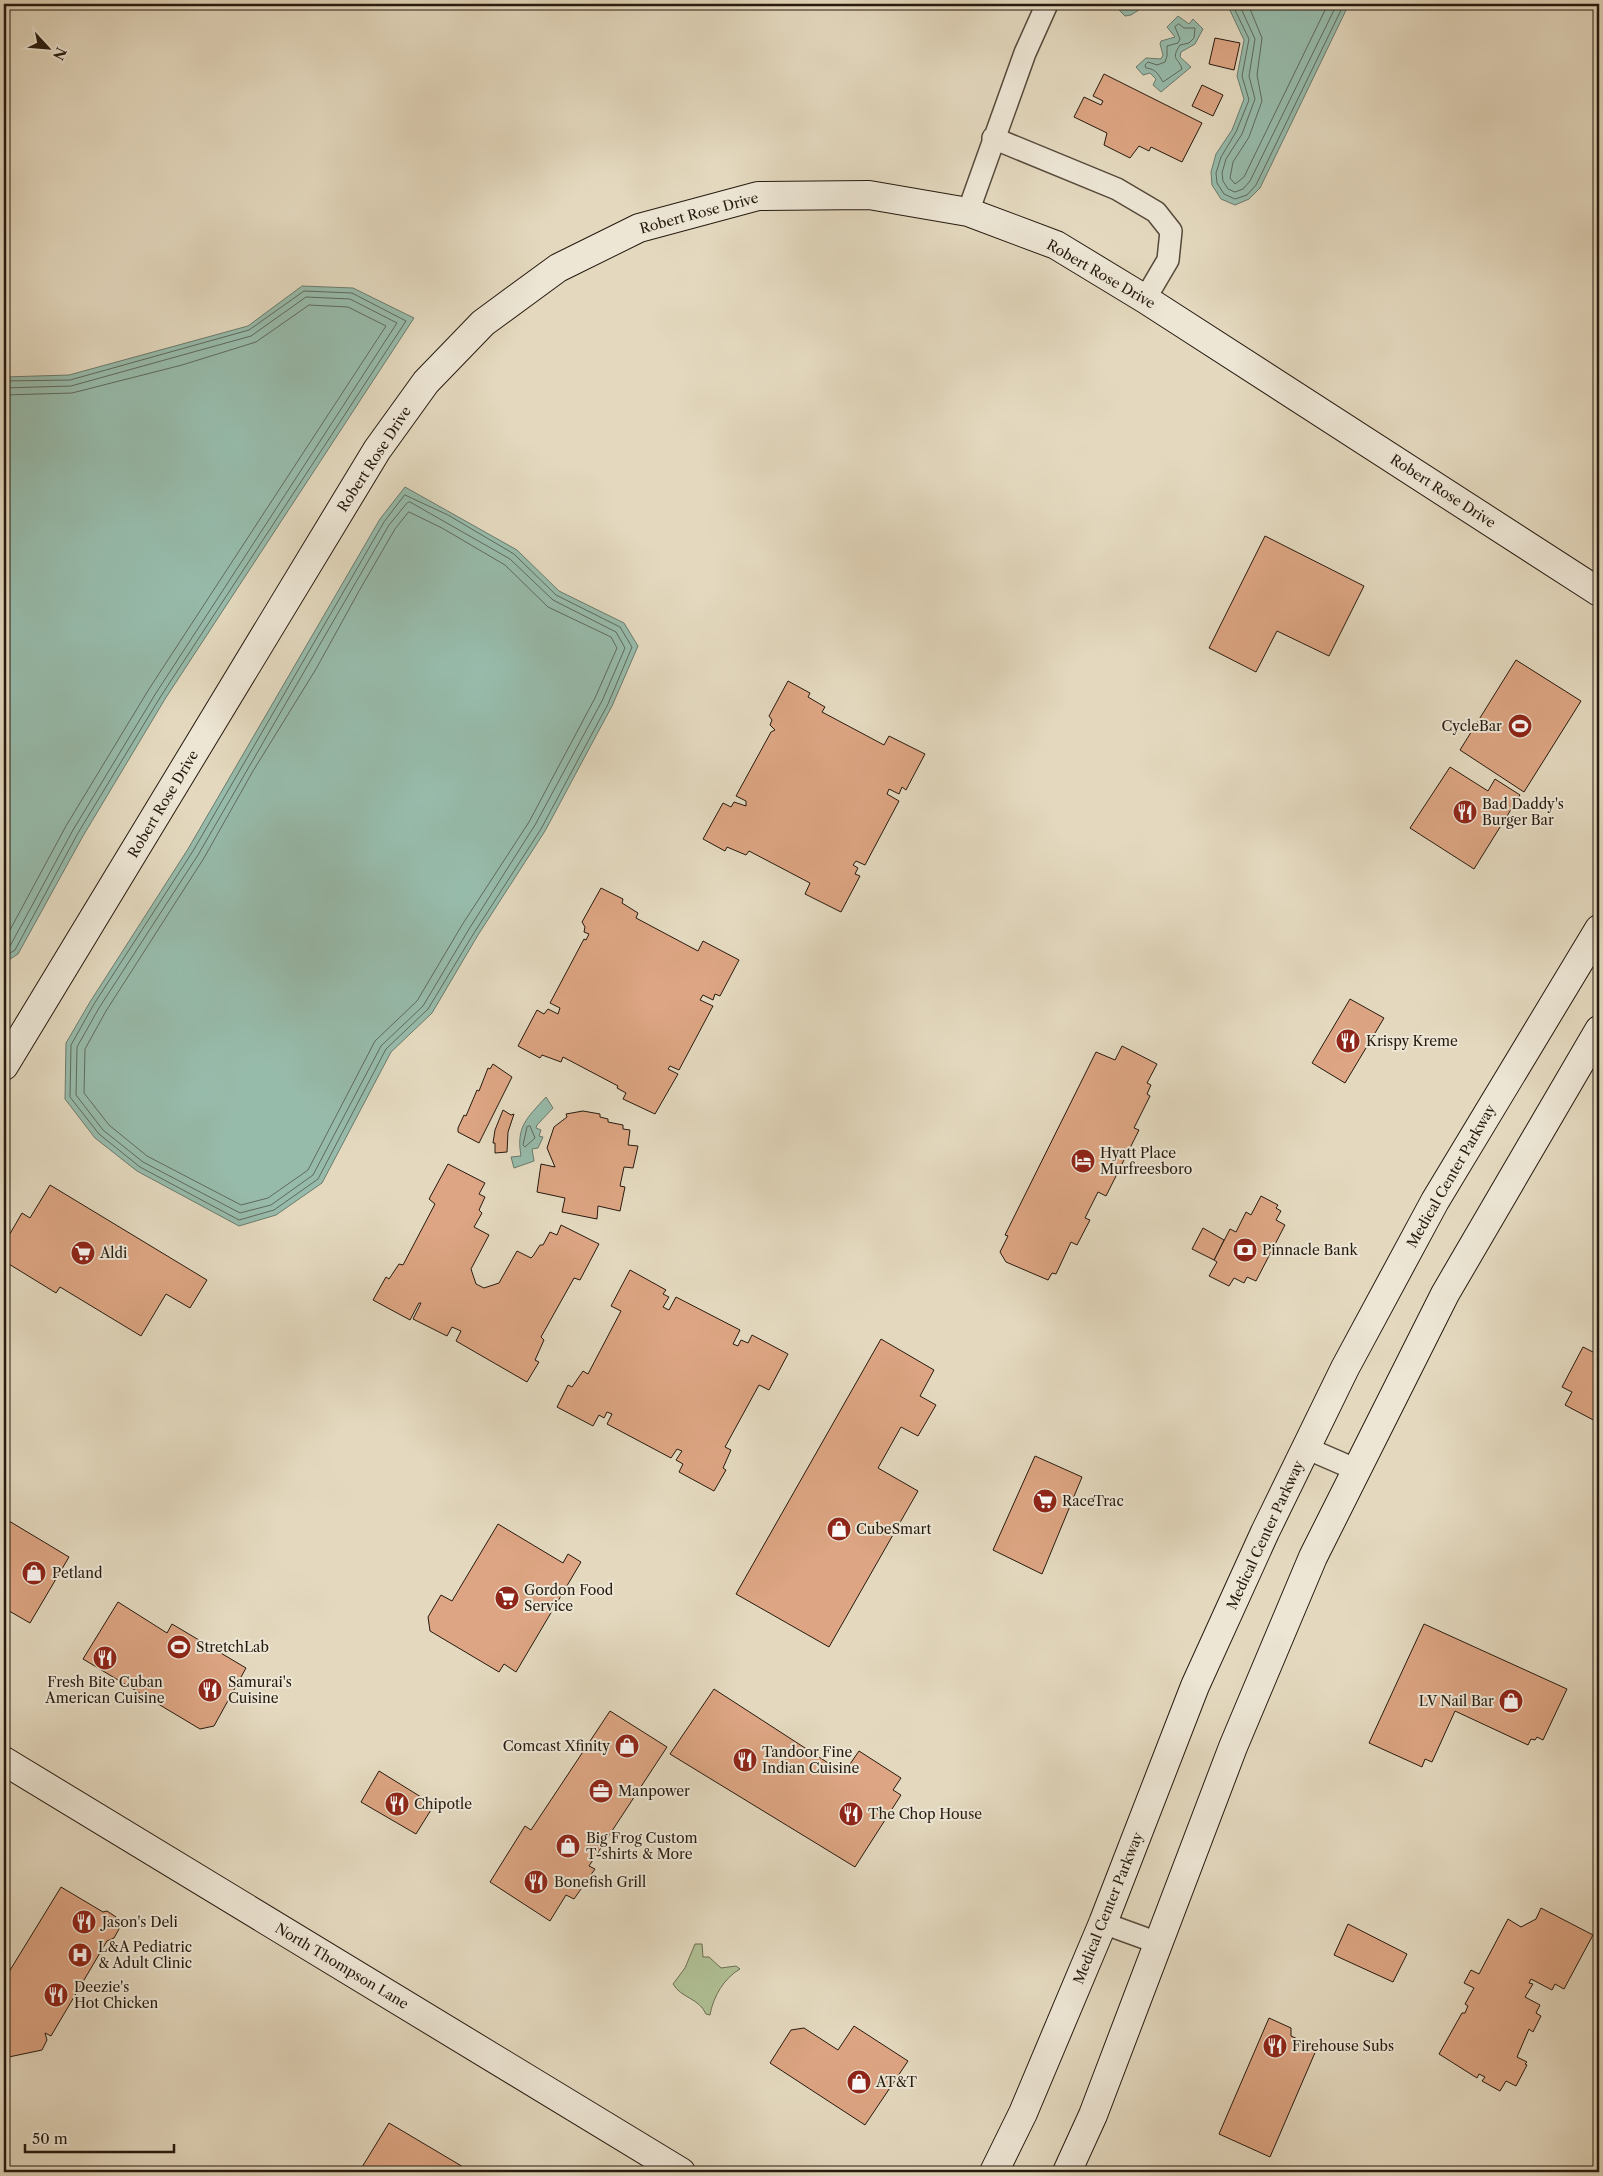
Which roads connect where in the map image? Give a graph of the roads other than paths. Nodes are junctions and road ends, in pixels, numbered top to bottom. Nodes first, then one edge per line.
1 (1047, 4) edge
2 (993, 138) junction
3 (968, 212) junction
4 (1145, 299) junction
5 (1599, 592) edge
6 (1599, 929) edge
7 (1599, 1030) edge
8 (5, 1062) edge
9 (1306, 1448) junction
10 (1357, 1470) junction
11 (4, 1761) edge
12 (1103, 1923) junction
13 (1158, 1943) junction
14 (681, 2172) edge
15 (994, 2172) edge
16 (1067, 2172) edge

1 - 2 street
2 - 3 street
2 - 4 street
3 - 4 main road, Robert Rose Drive
3 - 8 main road, Robert Rose Drive
4 - 5 main road, Robert Rose Drive
6 - 9 main road, Medical Center Parkway
7 - 10 main road
9 - 10 street
9 - 12 main road, Medical Center Parkway
10 - 13 main road
11 - 14 main road, North Thompson Lane
12 - 13 street
12 - 15 main road, Medical Center Parkway
13 - 16 main road

